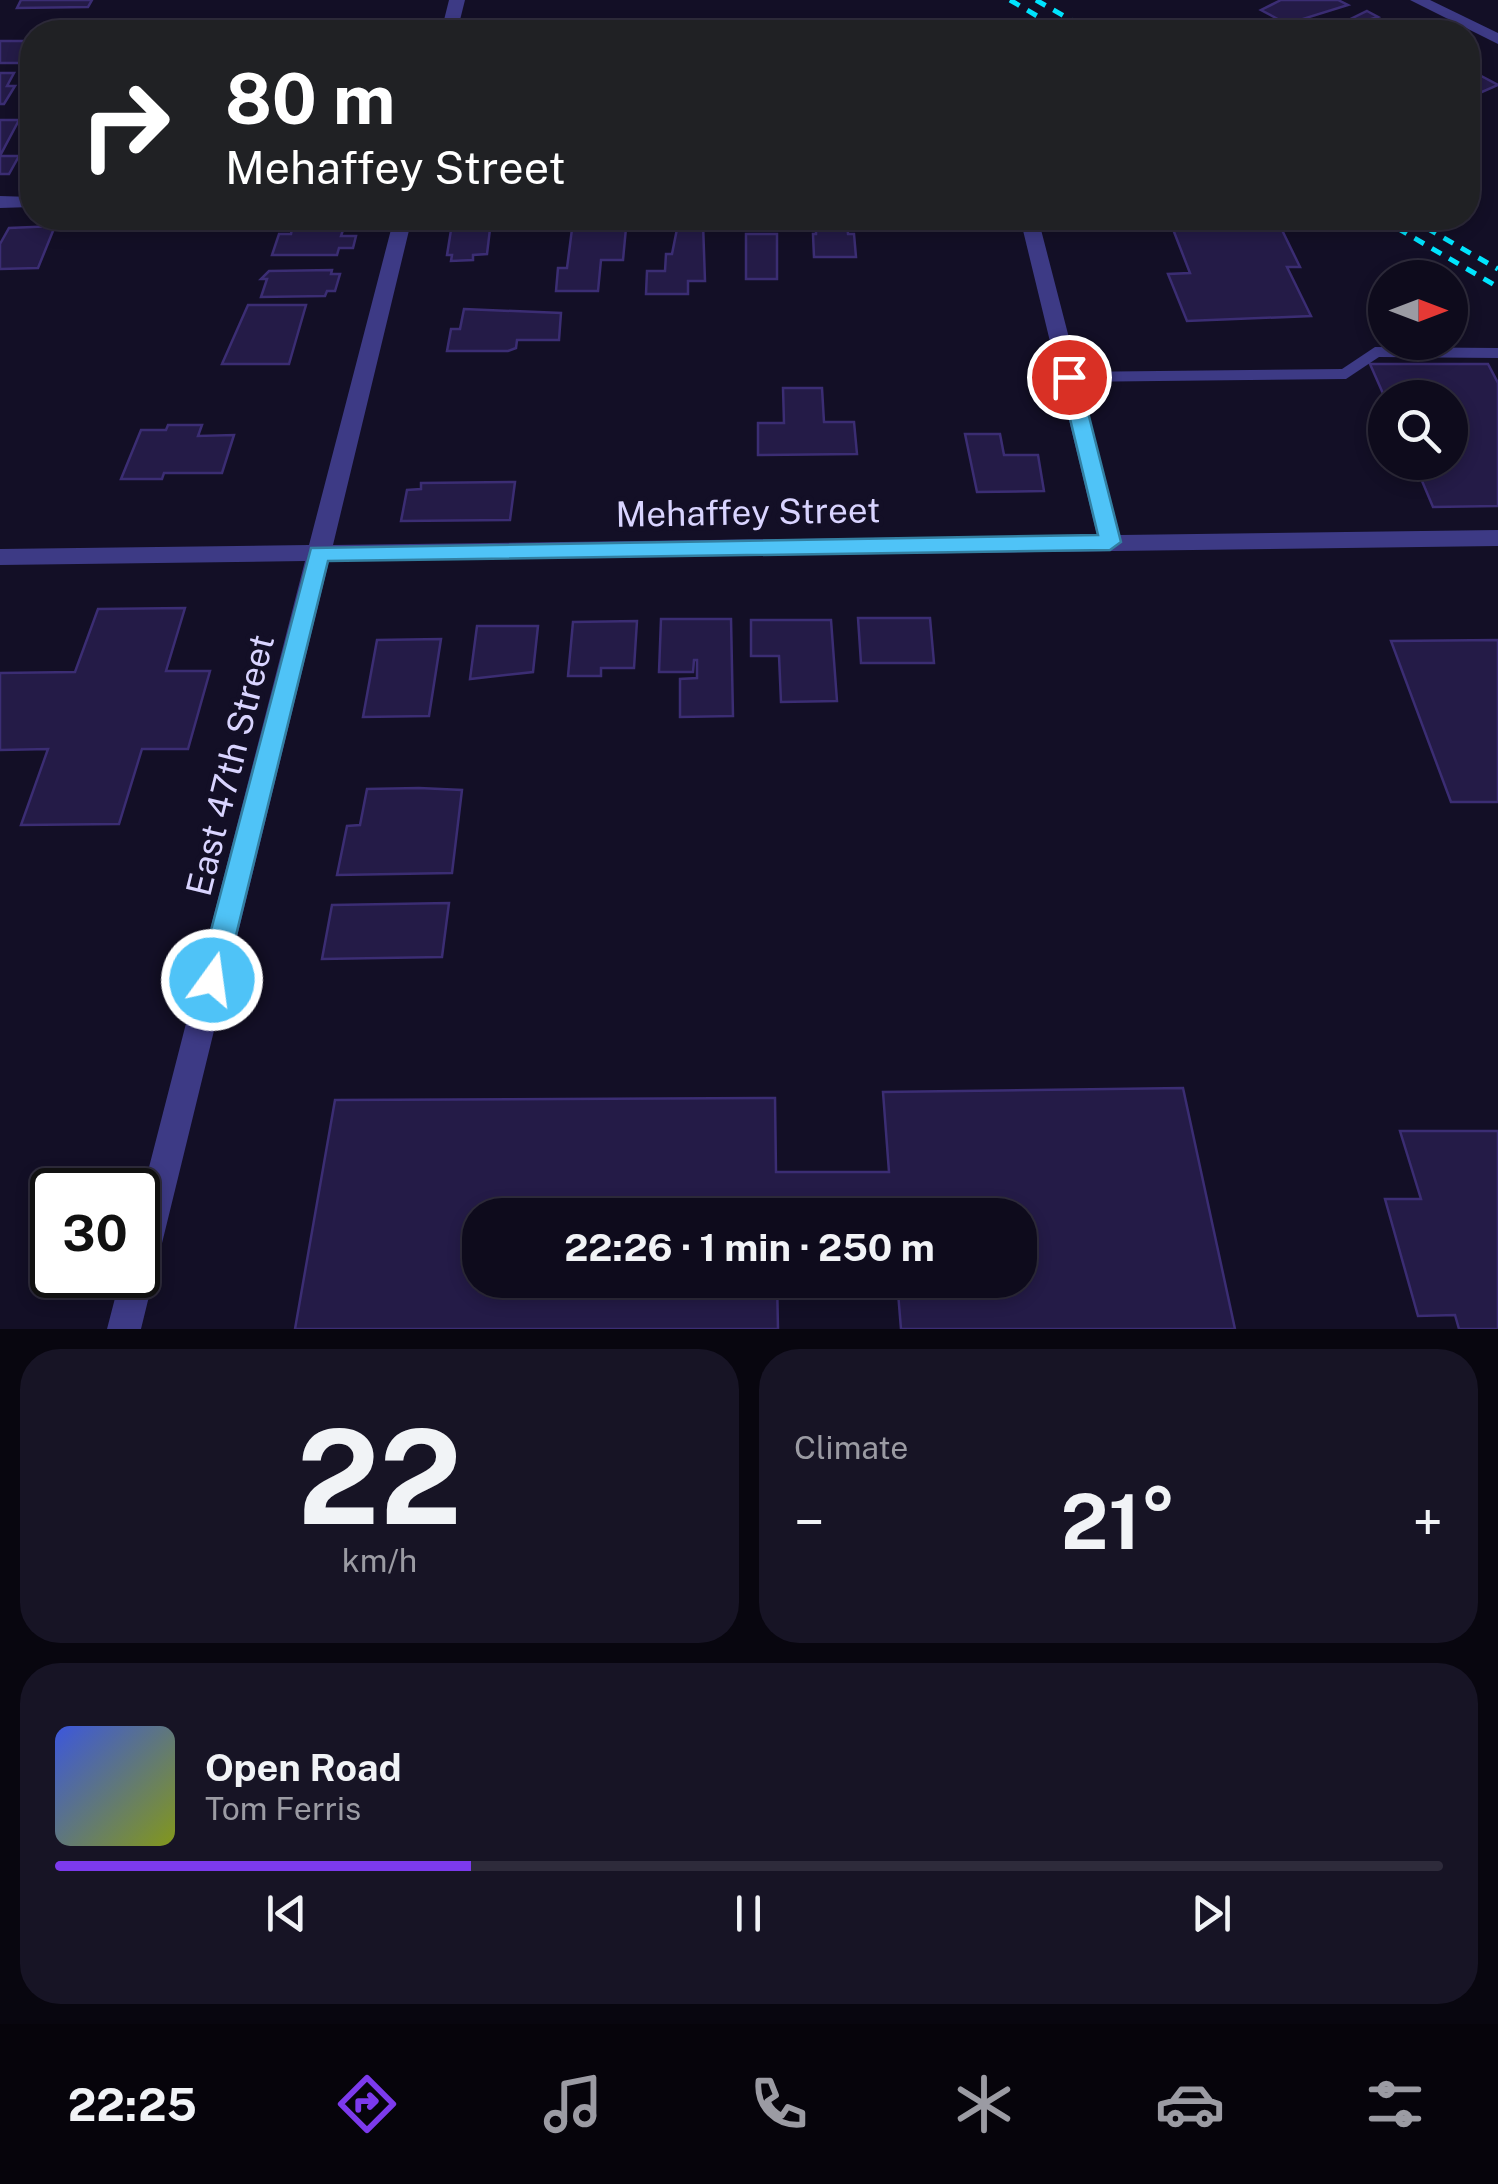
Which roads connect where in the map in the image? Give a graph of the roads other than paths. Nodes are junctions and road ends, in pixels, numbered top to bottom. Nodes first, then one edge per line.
1 (1418, 0) edge
2 (1459, 20) edge
3 (399, 230) edge
4 (1032, 230) edge
5 (1498, 353) edge
6 (1069, 377) junction
7 (1498, 538) edge
8 (1110, 542) junction
9 (319, 554) junction
10 (0, 557) edge
11 (124, 1329) edge

1 - 2 street
3 - 9 street, East 47th Street
4 - 6 street
5 - 6 lane
6 - 8 street
7 - 8 street, Mehaffey Street
8 - 9 street, Mehaffey Street
9 - 10 street, Mehaffey Street
9 - 11 street, East 47th Street

